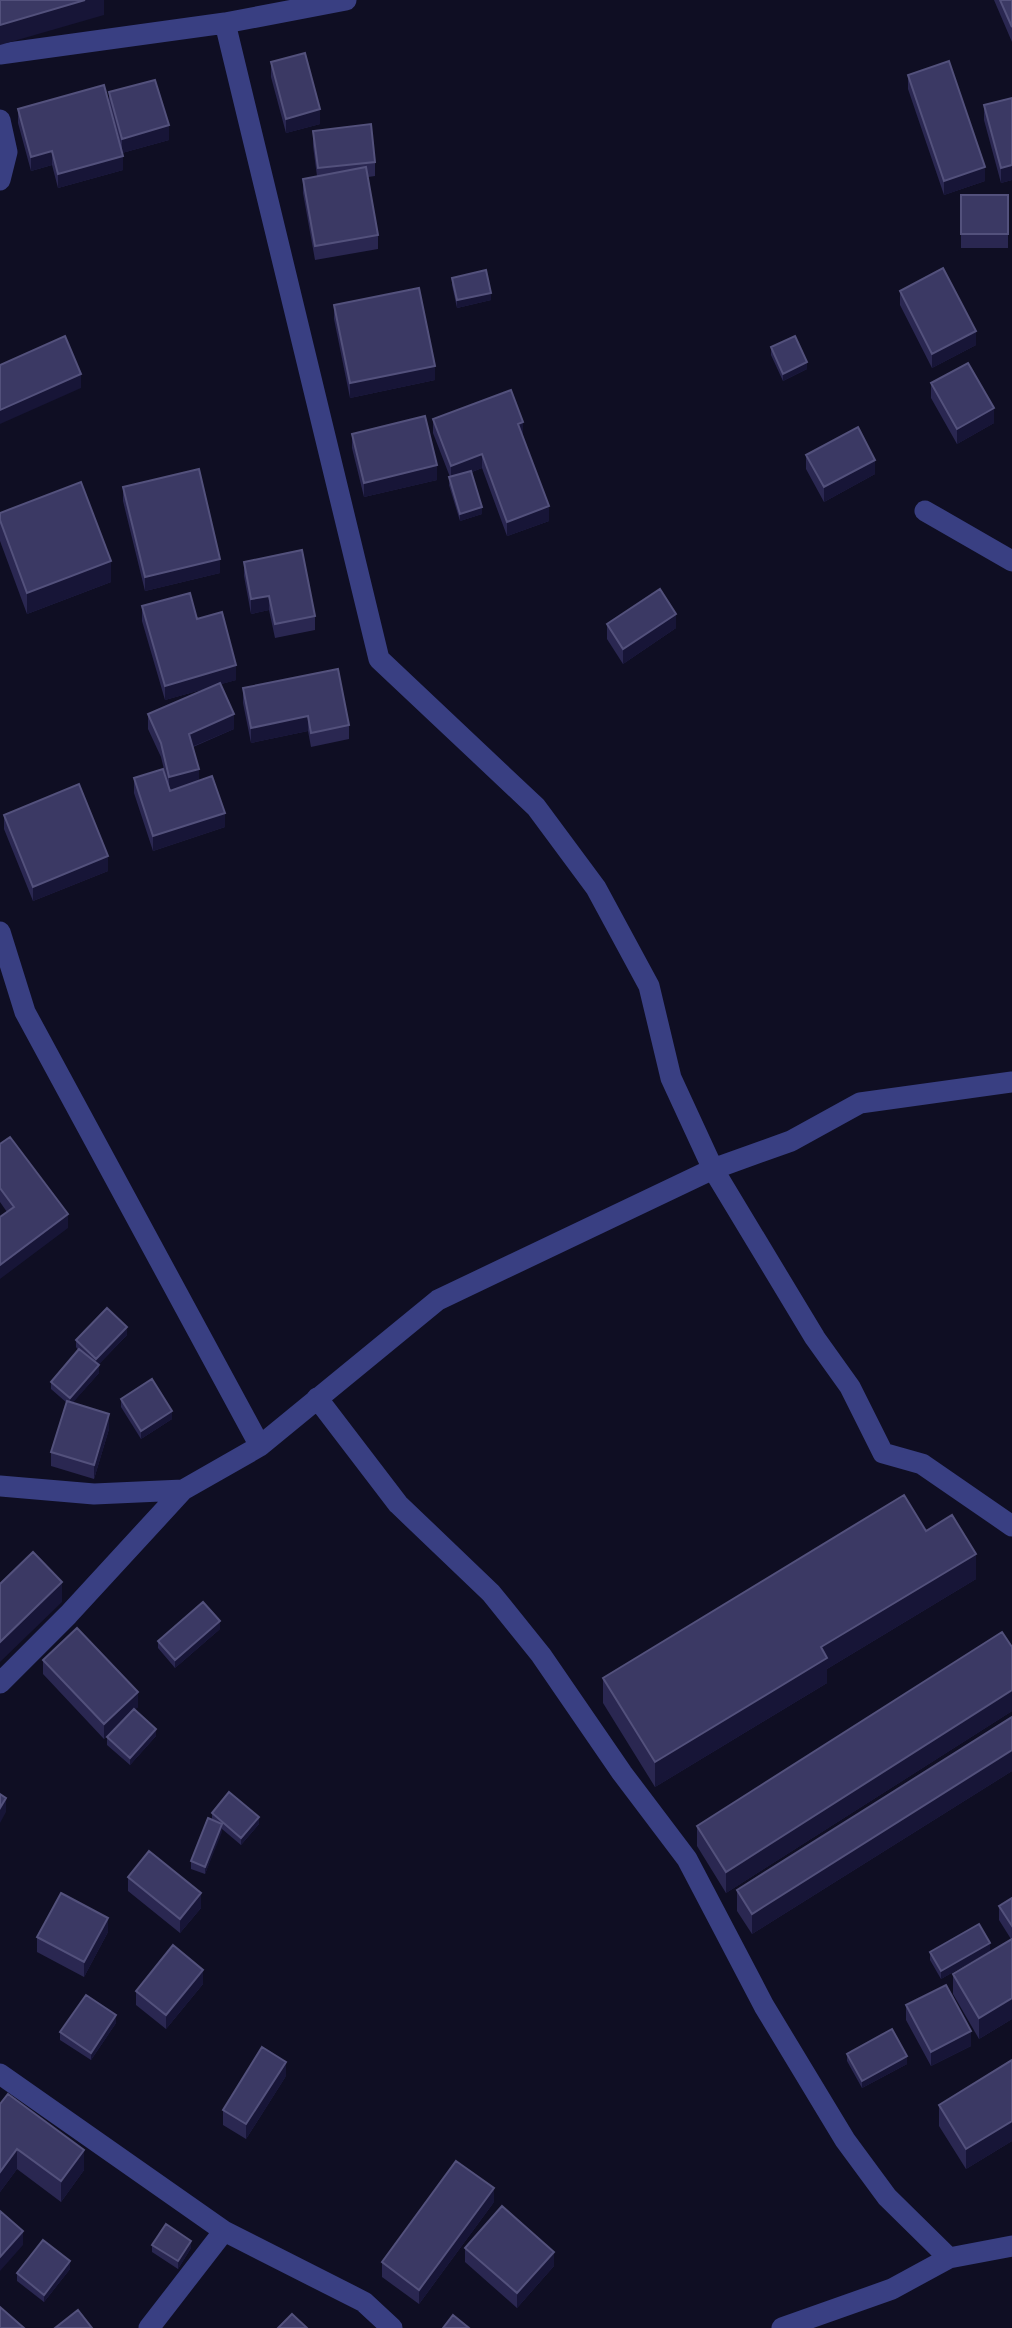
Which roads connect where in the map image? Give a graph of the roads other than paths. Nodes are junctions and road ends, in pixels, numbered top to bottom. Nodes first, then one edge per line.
1 (346, 0) edge
2 (225, 23) junction
3 (0, 54) edge
4 (0, 120) edge
5 (0, 180) edge
6 (925, 511) dead end
7 (1012, 561) edge
8 (0, 932) edge
9 (1012, 1082) edge
10 (713, 1169) junction
11 (317, 1398) junction
12 (260, 1446) junction
13 (0, 1486) edge
14 (183, 1490) junction
15 (1012, 1526) edge
16 (0, 1683) edge
17 (0, 2074) edge
18 (1012, 2229) edge
19 (224, 2231) junction
20 (1012, 2246) edge
21 (982, 2252) junction
22 (949, 2258) junction
23 (149, 2328) edge
24 (392, 2328) edge
25 (782, 2328) edge

1 - 2 street
2 - 3 street
2 - 10 street
4 - 5 street
6 - 7 street
8 - 12 street
9 - 10 street
10 - 11 street
10 - 15 street
11 - 12 street
11 - 22 street
12 - 14 street
13 - 14 street
14 - 16 street
17 - 19 street
18 - 21 street
19 - 23 street
19 - 24 street
20 - 21 street
21 - 22 street
22 - 25 street

